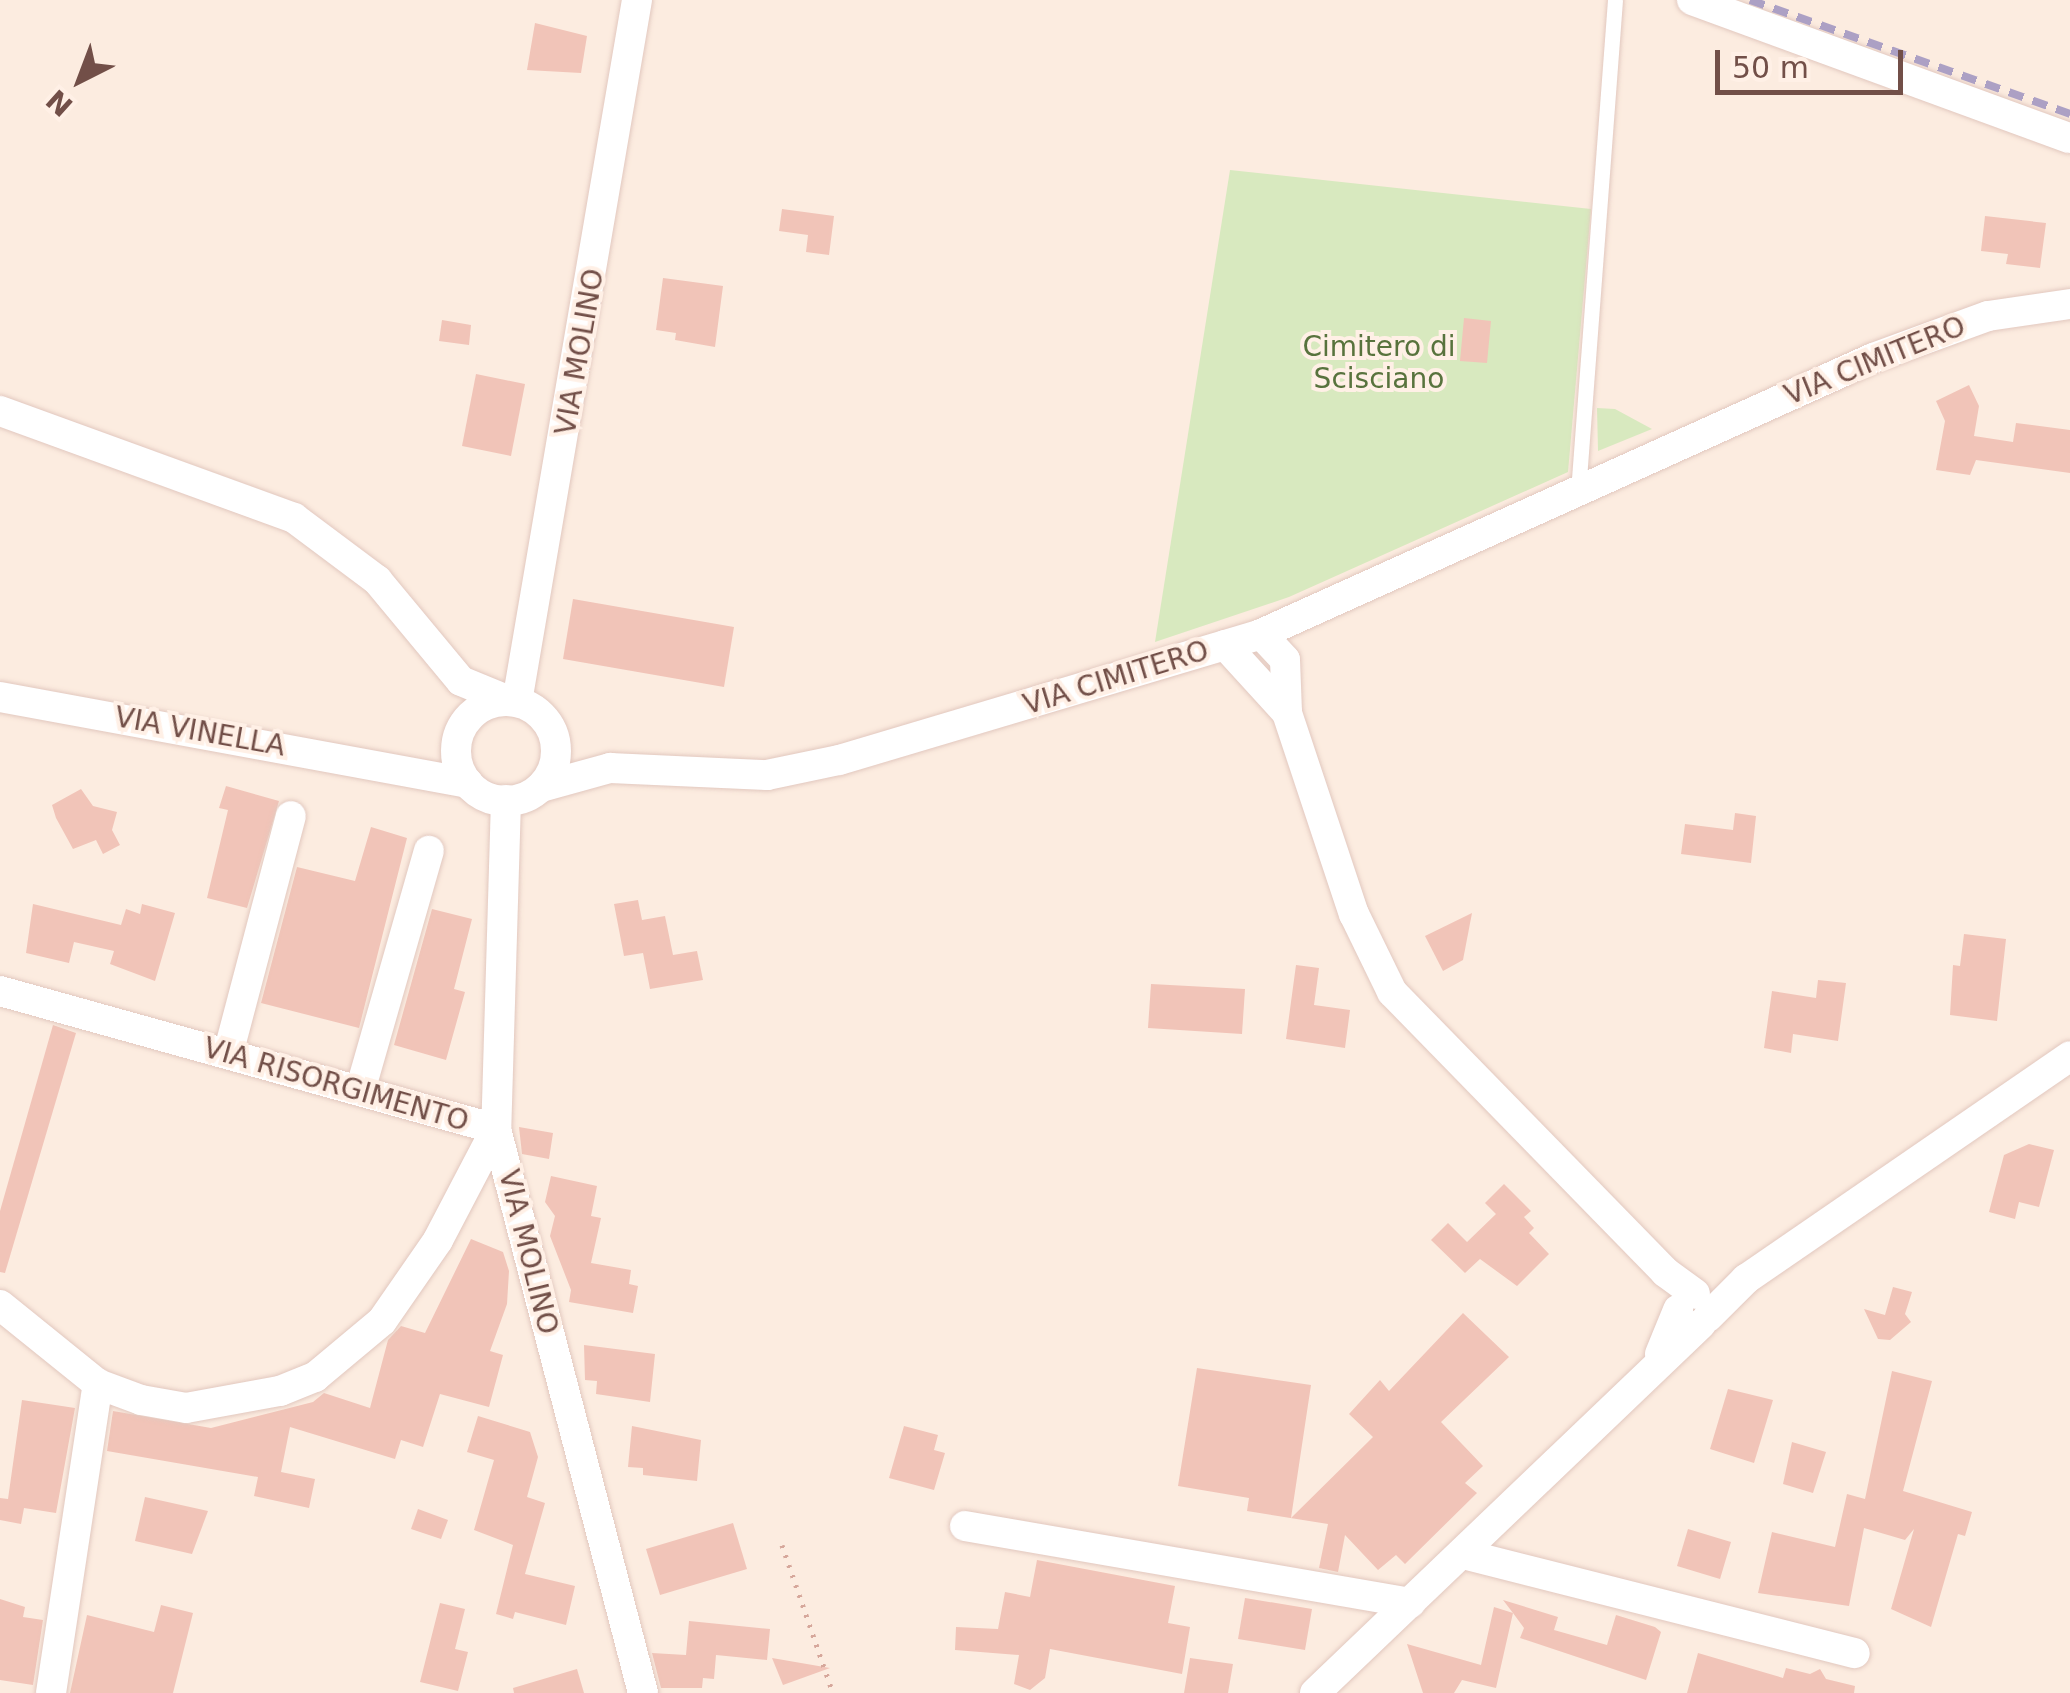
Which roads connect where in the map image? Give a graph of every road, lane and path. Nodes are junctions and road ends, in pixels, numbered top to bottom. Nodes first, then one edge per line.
1 (637, 0) edge
2 (1614, 0) edge
3 (1692, 0) edge
4 (2070, 138) edge
5 (2070, 304) edge
6 (0, 411) edge
7 (1578, 492) junction
8 (1329, 600) junction
9 (411, 621) junction
10 (1261, 634) junction
11 (1225, 644) junction
12 (1287, 681) junction
13 (0, 698) edge
14 (512, 701) junction
15 (1287, 712) junction
16 (464, 722) junction
17 (549, 725) junction
18 (400, 766) junction
19 (632, 768) junction
20 (468, 783) junction
21 (541, 787) junction
22 (506, 800) junction
23 (291, 816) dead end
24 (429, 851) dead end
25 (0, 992) edge
26 (228, 1054) junction
27 (2070, 1056) edge
28 (360, 1091) junction
29 (496, 1129) junction
30 (0, 1305) edge
31 (1694, 1307) junction
32 (98, 1384) junction
33 (965, 1526) dead end
34 (782, 1546) dead end
35 (1463, 1554) junction
36 (1410, 1602) junction
37 (1855, 1652) dead end
38 (51, 1693) edge
39 (643, 1693) edge
40 (833, 1693) edge
41 (1315, 1693) edge

1 - 14 street, VIA MOLINO
2 - 7 lane
3 - 4 street
5 - 7 street, VIA CIMITERO
6 - 9 street
7 - 8 street, VIA CIMITERO
8 - 10 street, VIA CIMITERO
8 - 12 street
9 - 14 street
9 - 16 street
10 - 11 street, VIA CIMITERO
10 - 12 street
11 - 15 street
11 - 19 street, VIA CIMITERO
12 - 15 street
13 - 18 street, VIA VINELLA
14 - 16 street
14 - 17 street
15 - 31 street
16 - 18 street
16 - 20 street
17 - 19 street
17 - 21 street
18 - 20 street, VIA VINELLA
19 - 21 street
20 - 22 street
21 - 22 street
22 - 29 street, VIA MOLINO
23 - 26 street
24 - 28 street
25 - 26 street, VIA RISORGIMENTO
26 - 28 street, VIA RISORGIMENTO
27 - 31 street
28 - 29 street, VIA RISORGIMENTO
29 - 32 street, VIA RISORGIMENTO
29 - 39 street, VIA MOLINO
30 - 32 street, VIA RISORGIMENTO
31 - 35 street
32 - 38 street
33 - 36 street
34 - 40 path
35 - 36 street
35 - 37 street
36 - 41 street

